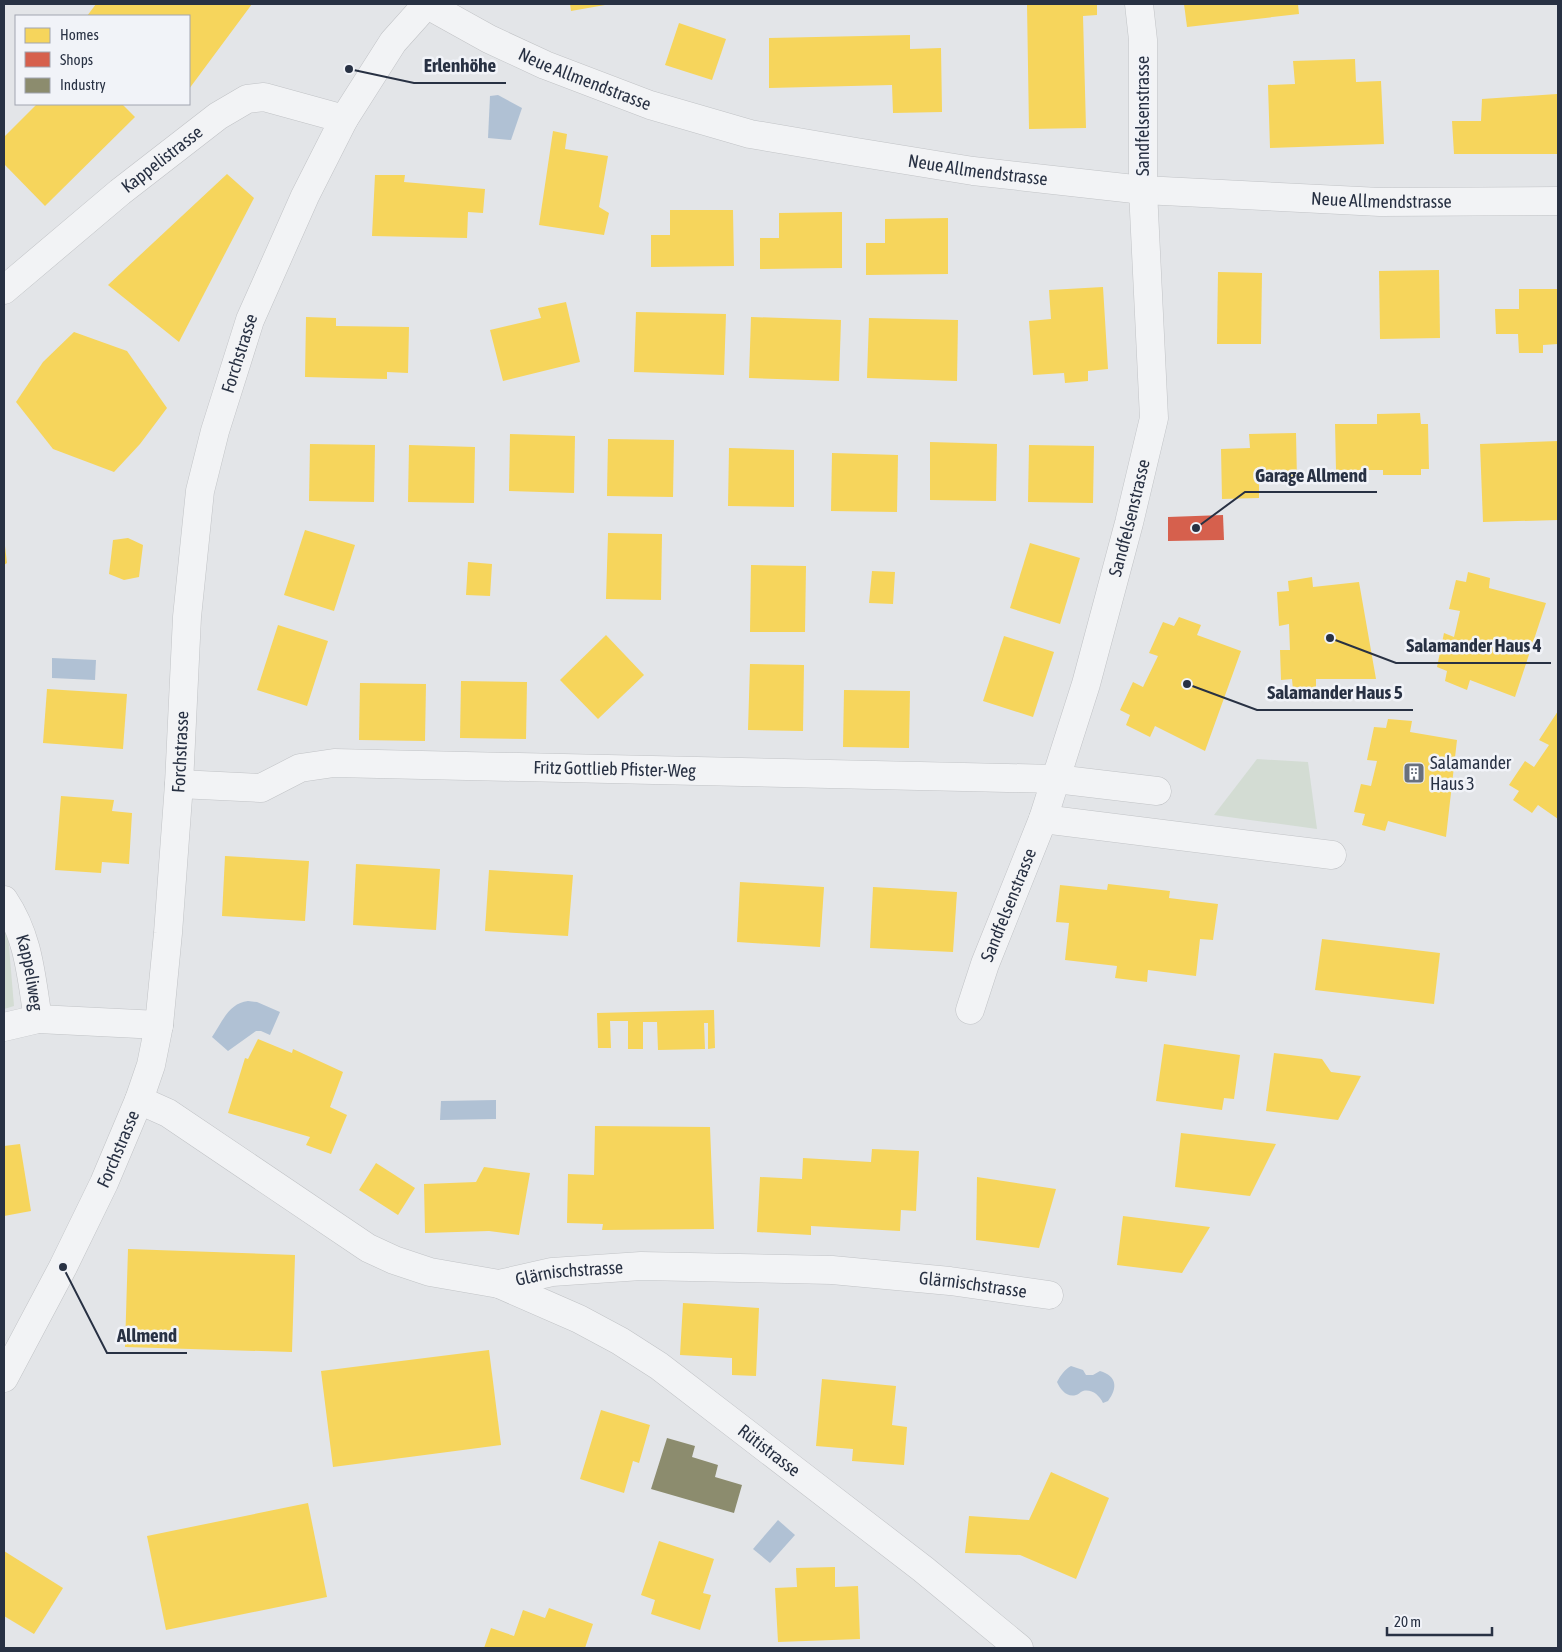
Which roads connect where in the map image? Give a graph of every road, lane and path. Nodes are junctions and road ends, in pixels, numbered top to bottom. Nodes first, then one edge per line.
1 (426, 4) edge
2 (1139, 4) edge
3 (344, 119) junction
4 (1144, 190) junction
5 (1558, 201) edge
6 (4, 290) edge
7 (1056, 779) junction
8 (179, 784) junction
9 (1157, 791) dead end
10 (1043, 819) junction
11 (1332, 855) dead end
12 (4, 900) edge
13 (970, 1010) dead end
14 (38, 1019) junction
15 (159, 1025) junction
16 (4, 1027) edge
17 (139, 1100) junction
18 (499, 1284) junction
19 (1049, 1295) dead end
20 (4, 1378) edge
21 (1019, 1648) edge

1 - 3 street, Forchstrasse
1 - 4 street, Neue Allmendstrasse
2 - 4 street, Sandfelsenstrasse
3 - 6 street, Kappelistrasse
3 - 8 street, Forchstrasse
4 - 5 street, Neue Allmendstrasse
4 - 7 street, Sandfelsenstrasse
7 - 8 street, Fritz Gottlieb Pfister-Weg
7 - 9 street, Fritz Gottlieb Pfister-Weg
7 - 10 street, Sandfelsenstrasse
8 - 15 street, Forchstrasse
10 - 11 street
10 - 13 street, Sandfelsenstrasse
12 - 14 street, Kappeliweg
14 - 15 street
14 - 16 street
15 - 17 street, Forchstrasse
17 - 18 street, Glärnischstrasse
17 - 20 street, Forchstrasse
18 - 19 street, Glärnischstrasse
18 - 21 street, Rütistrasse

